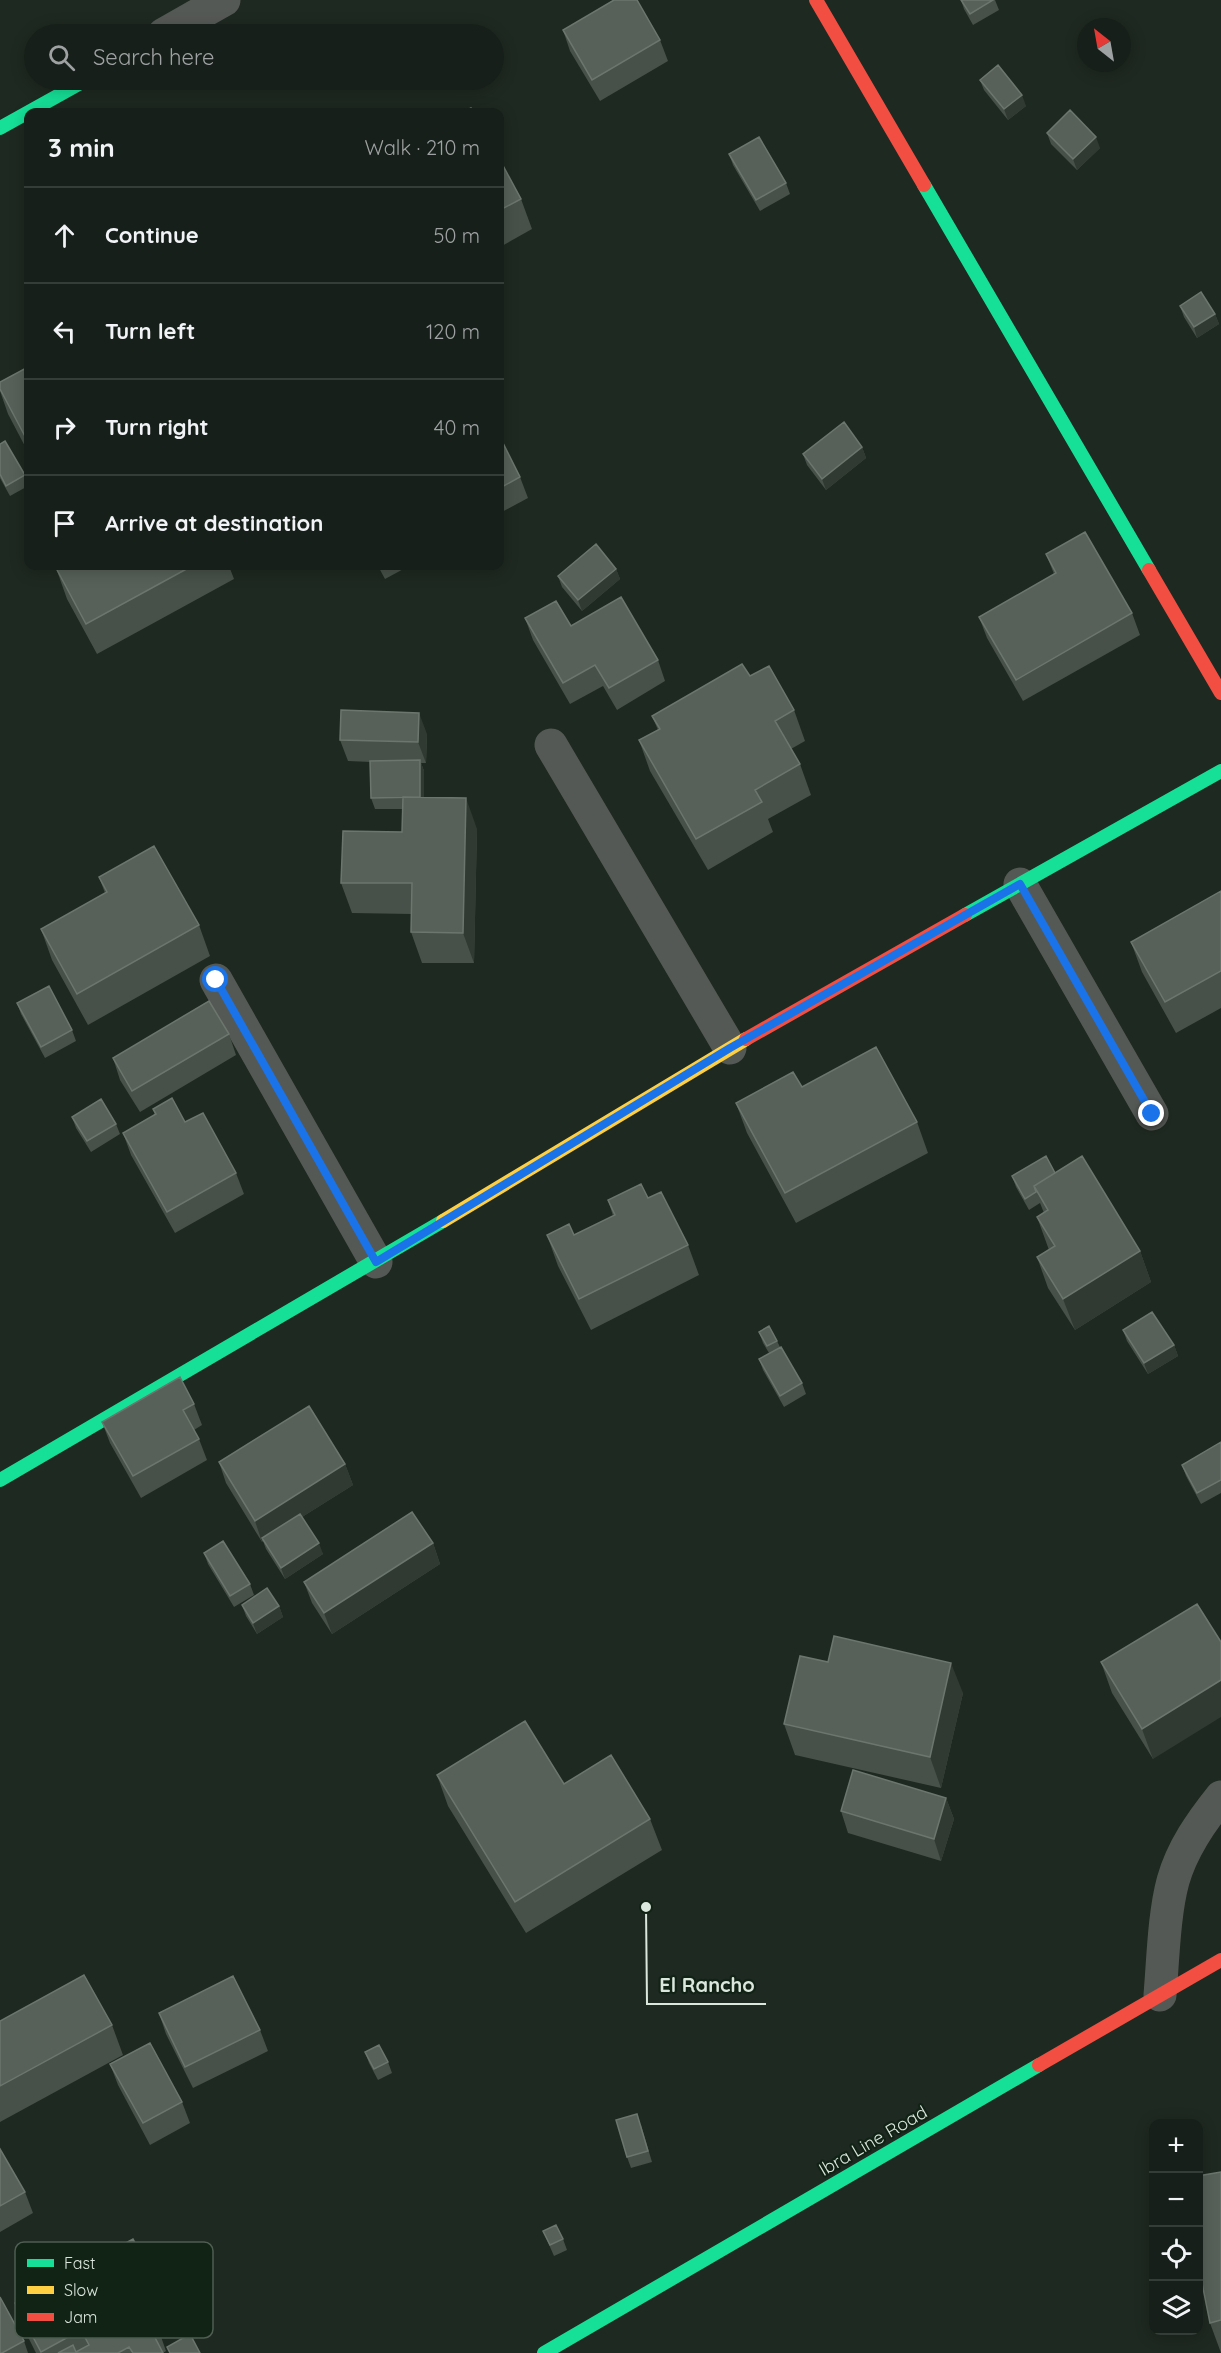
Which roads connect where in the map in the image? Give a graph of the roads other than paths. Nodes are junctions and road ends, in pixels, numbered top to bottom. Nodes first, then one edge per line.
1 (224, 0) edge
2 (816, 0) edge
3 (182, 24) edge
4 (69, 90) edge
5 (38, 108) edge
6 (1221, 693) edge
7 (551, 745) dead end
8 (1221, 771) edge
9 (1020, 884) junction
10 (216, 980) dead end
11 (730, 1048) junction
12 (1152, 1114) dead end
13 (376, 1262) junction
14 (0, 1480) edge
15 (1221, 1797) edge
16 (1221, 1960) edge
17 (1160, 1995) junction
18 (544, 2353) edge

1 - 3 street
2 - 6 street
4 - 5 street
7 - 11 street
8 - 9 street
9 - 11 street
9 - 12 street
10 - 13 street
11 - 13 street
13 - 14 street
15 - 17 street
16 - 17 street, Ibra Line Road
17 - 18 street, Ibra Line Road

